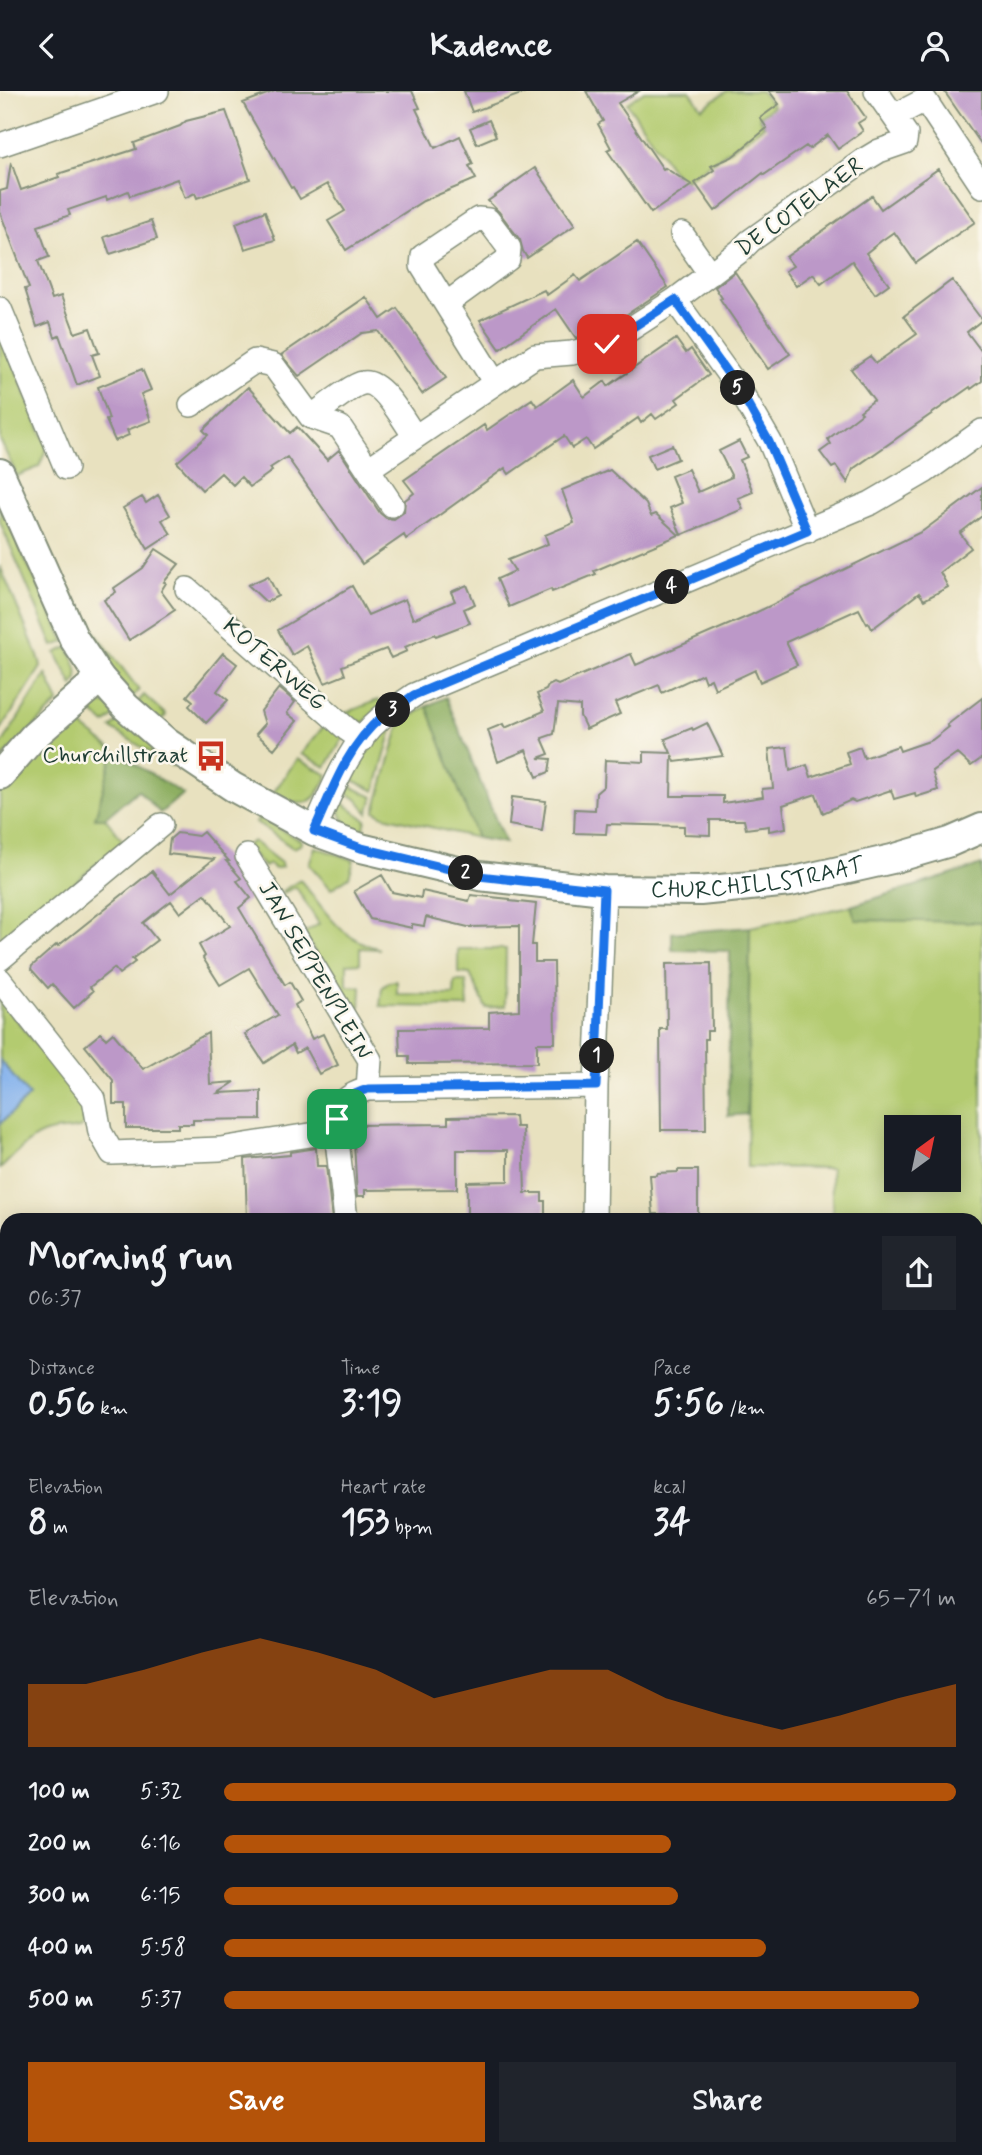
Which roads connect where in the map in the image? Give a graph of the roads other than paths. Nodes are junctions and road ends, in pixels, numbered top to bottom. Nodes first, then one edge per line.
1 (158, 91) edge
2 (876, 91) edge
3 (894, 116) junction
4 (0, 145) edge
5 (982, 186) edge
6 (682, 234) dead end
7 (710, 274) junction
8 (675, 300) junction
9 (446, 304) dead end
10 (0, 309) edge
11 (495, 383) junction
12 (191, 405) dead end
13 (311, 417) junction
14 (982, 431) edge
15 (415, 437) junction
16 (66, 468) dead end
17 (368, 469) junction
18 (0, 473) edge
19 (392, 505) dead end
20 (807, 531) junction
21 (187, 589) dead end
22 (100, 678) junction
23 (362, 740) junction
24 (0, 775) edge
25 (161, 825) dead end
26 (982, 828) edge
27 (314, 831) junction
28 (247, 856) dead end
29 (604, 890) junction
30 (0, 959) edge
31 (0, 980) edge
32 (596, 1086) junction
33 (368, 1089) junction
34 (335, 1132) junction
35 (345, 1213) edge
36 (594, 1213) edge

1 - 4 street
2 - 3 street, DE COTELAER
3 - 5 street
3 - 7 street, DE COTELAER
6 - 7 street
7 - 8 street, DE COTELAER
8 - 11 street, DE COTELAER
8 - 20 street
9 - 11 street
10 - 16 street
11 - 15 street, DE COTELAER
12 - 13 street
13 - 15 street
13 - 17 street
14 - 20 street
15 - 17 street, DE COTELAER
17 - 19 street
18 - 22 street, CHURCHILLSTRAAT
20 - 23 street
21 - 23 street, KOTERWEG
22 - 24 street
22 - 27 street, CHURCHILLSTRAAT
23 - 27 street
25 - 30 street
26 - 29 street, CHURCHILLSTRAAT
27 - 29 street, CHURCHILLSTRAAT
28 - 33 street, JAN SEPPENPLEIN
29 - 32 street
31 - 34 street
32 - 33 street, JAN SEPPENPLEIN
32 - 36 street
33 - 34 street, JAN SEPPENPLEIN
34 - 35 street, JAN SEPPENPLEIN

